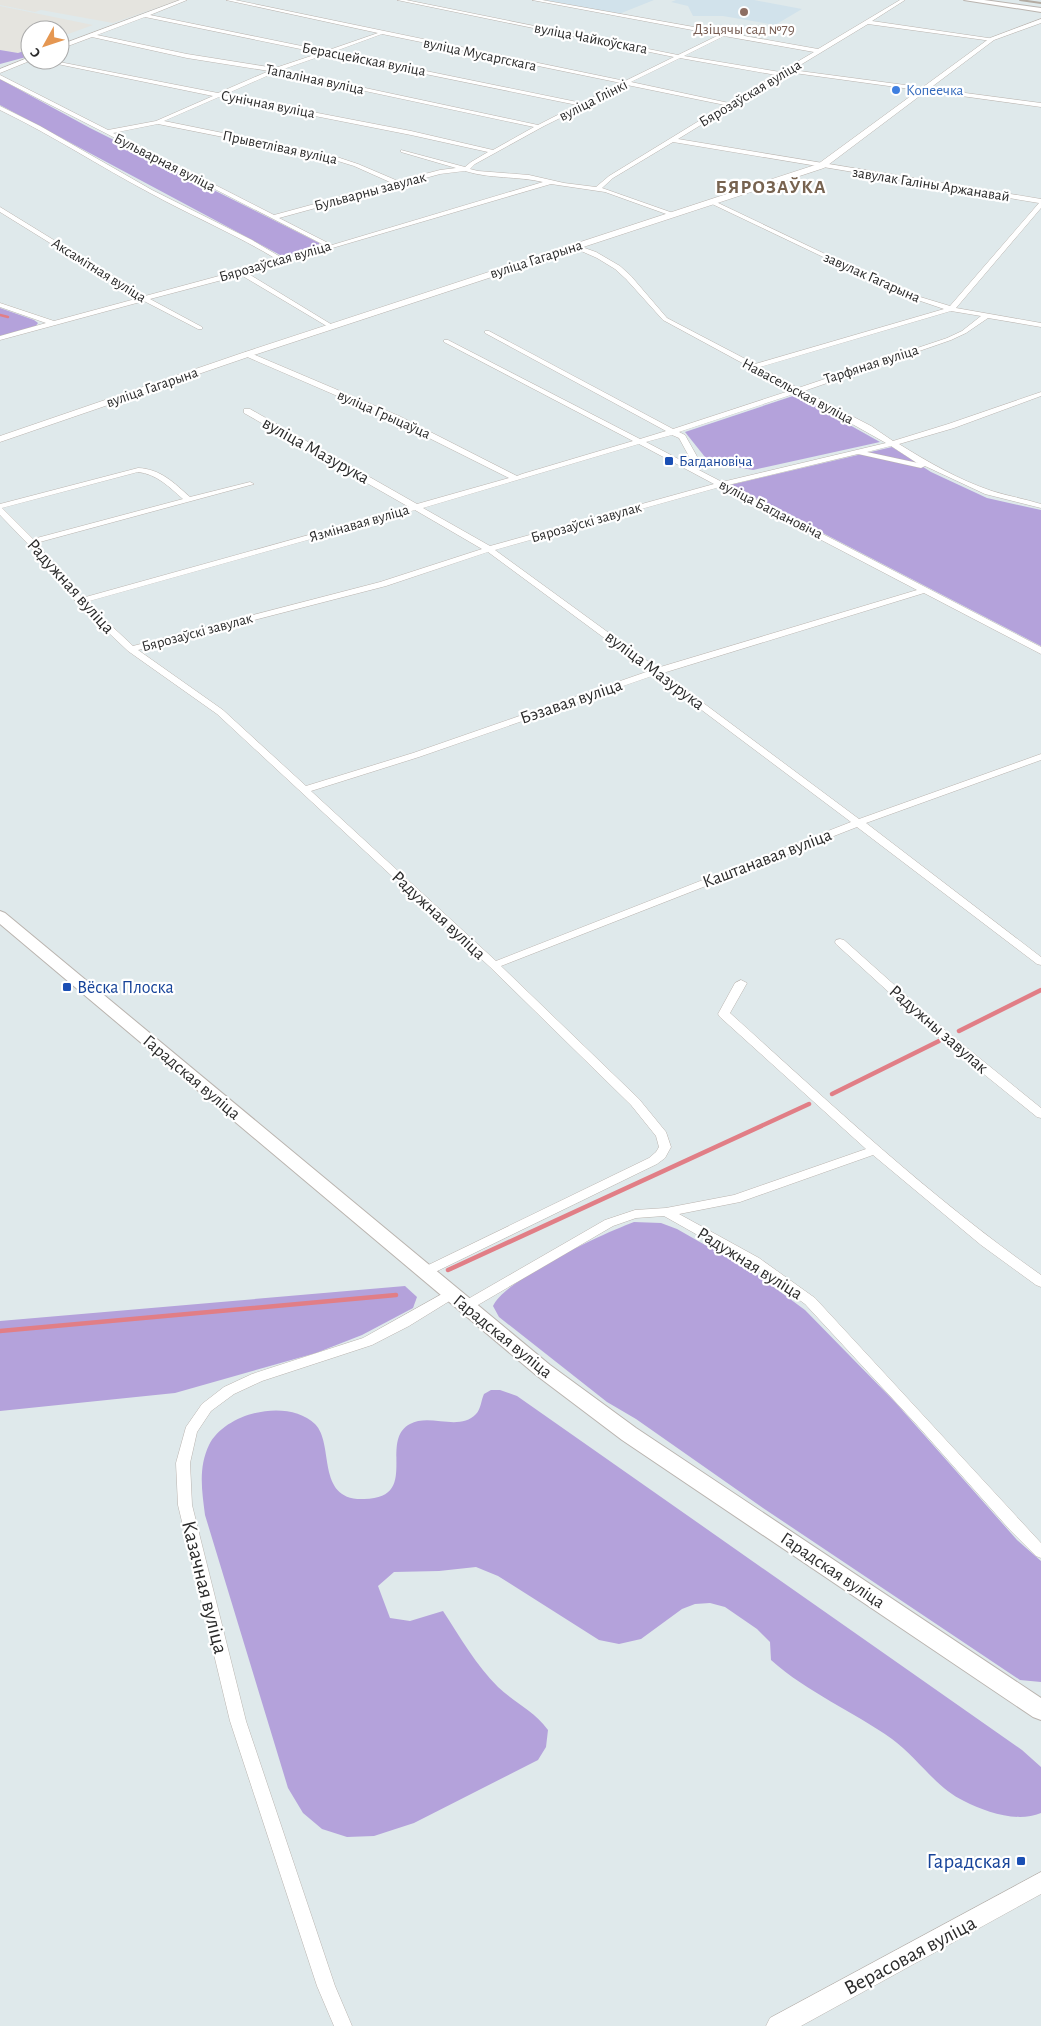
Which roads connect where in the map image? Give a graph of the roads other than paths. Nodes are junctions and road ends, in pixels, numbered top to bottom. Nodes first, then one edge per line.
1 (185, 0) edge
2 (228, 0) edge
3 (399, 0) edge
4 (534, 0) edge
5 (903, 0) edge
6 (968, 0) edge
7 (1041, 10) edge
8 (144, 15) junction
9 (1041, 21) edge
10 (867, 22) junction
11 (382, 34) junction
12 (90, 35) junction
13 (722, 35) junction
14 (992, 39) junction
15 (70, 43) edge
16 (329, 51) junction
17 (818, 51) junction
18 (679, 56) junction
19 (20, 61) edge
20 (20, 63) edge
21 (0, 65) edge
22 (70, 66) edge
23 (276, 70) junction
24 (0, 71) edge
25 (786, 73) junction
26 (0, 77) edge
27 (624, 84) junction
28 (923, 88) junction
29 (219, 95) junction
30 (584, 105) junction
31 (732, 105) junction
32 (1041, 105) edge
33 (0, 108) edge
34 (14, 115) junction
35 (0, 118) edge
36 (158, 122) junction
37 (540, 127) junction
38 (107, 132) junction
39 (673, 140) junction
40 (403, 151) dead end
41 (495, 152) junction
42 (821, 166) junction
43 (467, 169) junction
44 (550, 182) junction
45 (397, 183) junction
46 (598, 188) junction
47 (712, 202) junction
48 (1041, 203) edge
49 (0, 209) edge
50 (671, 214) junction
51 (274, 217) junction
52 (330, 246) junction
53 (574, 246) junction
54 (282, 260) junction
55 (241, 272) junction
56 (143, 298) junction
57 (0, 305) edge
58 (951, 309) junction
59 (988, 315) junction
60 (55, 324) junction
61 (1041, 325) edge
62 (332, 327) junction
63 (200, 328) dead end
64 (487, 332) dead end
65 (0, 338) edge
66 (446, 342) dead end
67 (248, 354) junction
68 (754, 367) junction
69 (796, 389) junction
70 (1041, 394) edge
71 (247, 411) dead end
72 (673, 431) junction
73 (0, 439) edge
74 (637, 442) junction
75 (894, 443) junction
76 (836, 455) junction
77 (693, 469) junction
78 (935, 469) junction
79 (517, 479) junction
80 (250, 484) dead end
81 (722, 484) junction
82 (188, 500) junction
83 (1041, 506) edge
84 (417, 507) junction
85 (0, 508) edge
86 (31, 542) junction
87 (489, 549) junction
88 (925, 590) junction
89 (80, 601) junction
90 (131, 649) junction
91 (1041, 651) edge
92 (655, 672) junction
93 (1041, 757) edge
94 (304, 790) junction
95 (857, 823) junction
96 (0, 916) edge
97 (840, 942) dead end
98 (1041, 962) edge
99 (494, 965) junction
100 (741, 982) dead end
101 (1041, 1114) edge
102 (875, 1150) junction
103 (666, 1212) junction
104 (424, 1272) junction
105 (1041, 1282) edge
106 (451, 1294) junction
107 (466, 1306) junction
108 (1041, 1552) edge
109 (1041, 1710) edge
110 (1041, 1882) edge
111 (343, 2026) edge
112 (778, 2026) edge

1 - 8 street
2 - 11 street, вуліца Мусаргскага
3 - 18 street, вуліца Чайкоўскага
4 - 13 street
5 - 10 street, Бярозаўская вуліца
6 - 7 main road
8 - 12 street
8 - 16 street, Берасцейская вуліца
9 - 14 street, вуліца Гагарына
10 - 14 street
10 - 17 street, Бярозаўская вуліца
11 - 16 street, Прыветлівая вуліца
11 - 27 street, вуліца Мусаргскага
12 - 15 street
12 - 23 street, Тапаліная вуліца
13 - 17 street
13 - 18 street, вуліца Глінкі
14 - 28 street, вуліца Гагарына
16 - 23 street, Прыветлівая вуліца
16 - 30 street, Берасцейская вуліца
17 - 25 street, Бярозаўская вуліца
18 - 25 street, вуліца Чайкоўскага
18 - 27 street, вуліца Глінкі
19 - 21 street
20 - 24 street
22 - 29 street, Сунічная вуліца
23 - 29 street, Прыветлівая вуліца
23 - 37 street, Тапаліная вуліца
25 - 28 street
25 - 31 street, Бярозаўская вуліца
26 - 38 street, Бульварная вуліца
27 - 30 street, вуліца Глінкі
27 - 31 street, вуліца Мусаргскага
28 - 32 street
28 - 42 street, вуліца Гагарына
29 - 36 street, Прыветлівая вуліца
29 - 41 street, Сунічная вуліца
30 - 37 street, вуліца Глінкі
31 - 39 street, Бярозаўская вуліца
33 - 34 street, Бульварная вуліца
34 - 35 street
34 - 54 street, Бульварная вуліца
36 - 38 street, Прыветлівая вуліца
36 - 45 street, Прыветлівая вуліца
37 - 41 street, вуліца Глінкі
38 - 51 street, Бульварная вуліца
39 - 42 street, завулак Галіны Аржанавай
39 - 46 street, Бярозаўская вуліца
40 - 43 street
41 - 43 street, вуліца Глінкі
42 - 47 street, вуліца Гагарына
42 - 48 street, завулак Галіны Аржанавай
43 - 44 street
43 - 45 street, Бульварны завулак
44 - 46 street
44 - 52 street, Бярозаўская вуліца
45 - 51 street, Бульварны завулак
46 - 50 street
47 - 50 street, вуліца Гагарына
47 - 58 street, завулак Гагарына
48 - 58 street
49 - 56 street, Аксамітная вуліца
50 - 53 street, вуліца Гагарына
51 - 52 street, Бульварная вуліца
52 - 54 street, Бярозаўская вуліца
53 - 62 street, вуліца Гагарына
53 - 68 street, Навасельская вуліца
54 - 55 street, Бярозаўская вуліца
55 - 56 street, Бярозаўская вуліца
55 - 62 street
56 - 60 street, Бярозаўская вуліца
56 - 63 street, Аксамітная вуліца
57 - 60 street
58 - 59 street, завулак Гагарына
58 - 68 street, Тарфяная вуліца
59 - 61 street, завулак Гагарына
59 - 69 street, Тарфяная вуліца
60 - 65 street, Бярозаўская вуліца
62 - 67 street, вуліца Гагарына
64 - 72 street
66 - 74 street, вуліца Багдановіча
67 - 73 street, вуліца Гагарына
67 - 79 street, вуліца Грыцаўца
68 - 69 street, Навасельская вуліца
69 - 72 street, Тарфяная вуліца
69 - 75 street, Навасельская вуліца
70 - 75 street, Бярозаўскі завулак
71 - 84 street, вуліца Мазурука
72 - 74 street, Тарфяная вуліца
72 - 77 street
74 - 77 street, вуліца Багдановіча
74 - 79 street, Язмінавая вуліца
75 - 76 street, Бярозаўскі завулак
75 - 78 street, Навасельская вуліца
76 - 78 street
76 - 81 street, Бярозаўскі завулак
77 - 81 street, вуліца Багдановіча
78 - 83 street, Навасельская вуліца
79 - 84 street, Язмінавая вуліца
80 - 82 street
81 - 87 street, Бярозаўскі завулак
81 - 88 street, вуліца Багдановіча
82 - 85 street
82 - 86 street
84 - 87 street, вуліца Мазурука
84 - 89 street, Язмінавая вуліца
85 - 86 street, Радужная вуліца
86 - 89 street, Радужная вуліца
87 - 90 street, Бярозаўскі завулак
87 - 92 street, вуліца Мазурука
88 - 91 street, вуліца Багдановіча
88 - 92 street, Бэзавая вуліца
89 - 90 street, Радужная вуліца
90 - 94 street, Радужная вуліца
92 - 94 street, Бэзавая вуліца
92 - 95 street, вуліца Мазурука
93 - 95 street, Каштанавая вуліца
94 - 99 street, Радужная вуліца
95 - 98 street, вуліца Мазурука
95 - 99 street, Каштанавая вуліца
96 - 104 main road, Гарадская вуліца
97 - 101 street, Радужны завулак
99 - 104 street, Радужная вуліца
100 - 102 street
102 - 103 street
102 - 105 street
103 - 107 street
103 - 108 street, Радужная вуліца
104 - 106 main road, Гарадская вуліца
106 - 107 main road, Гарадская вуліца
106 - 111 street, Казачная вуліца
107 - 109 main road, Гарадская вуліца
110 - 112 street, Верасовая вуліца

